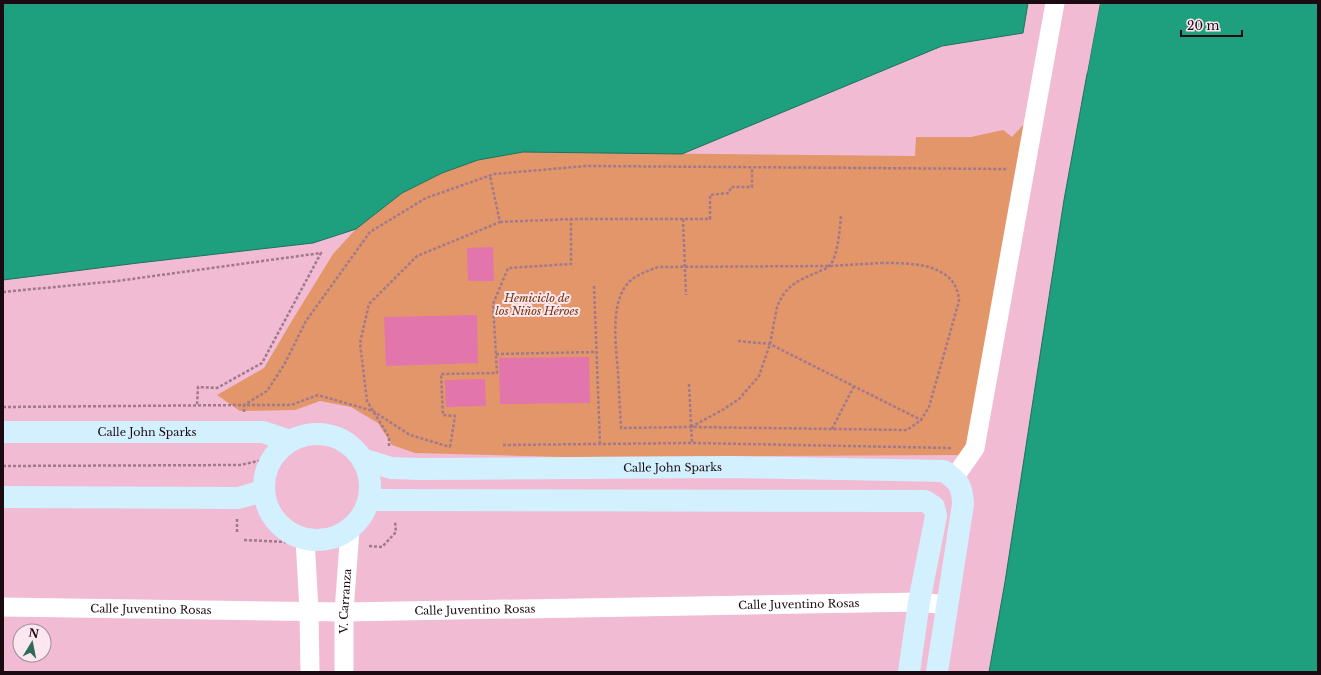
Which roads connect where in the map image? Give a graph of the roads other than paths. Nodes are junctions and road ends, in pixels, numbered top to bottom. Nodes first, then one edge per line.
1 (1055, 3) edge
2 (3, 432) edge
3 (290, 441) junction
4 (362, 459) junction
5 (954, 478) junction
6 (263, 491) junction
7 (3, 497) edge
8 (369, 500) junction
9 (350, 537) junction
10 (305, 541) junction
11 (919, 602) junction
12 (948, 605) junction
13 (3, 606) edge
14 (309, 610) junction
15 (344, 612) junction
16 (310, 672) edge
17 (344, 672) edge
18 (909, 672) edge
19 (937, 672) edge

1 - 5 street
2 - 3 main road, Calle John Sparks
3 - 4 main road
3 - 6 main road
4 - 5 main road, Calle John Sparks
4 - 8 main road
5 - 12 main road
6 - 7 main road
6 - 10 main road
8 - 9 main road
8 - 11 main road
9 - 10 main road
9 - 15 street, V. Carranza
10 - 14 street
11 - 12 street, Calle Juventino Rosas
11 - 15 street, Calle Juventino Rosas
11 - 18 main road
12 - 19 main road
13 - 14 street, Calle Juventino Rosas
14 - 15 street, Calle Juventino Rosas
14 - 16 street
15 - 17 street, V. Carranza

